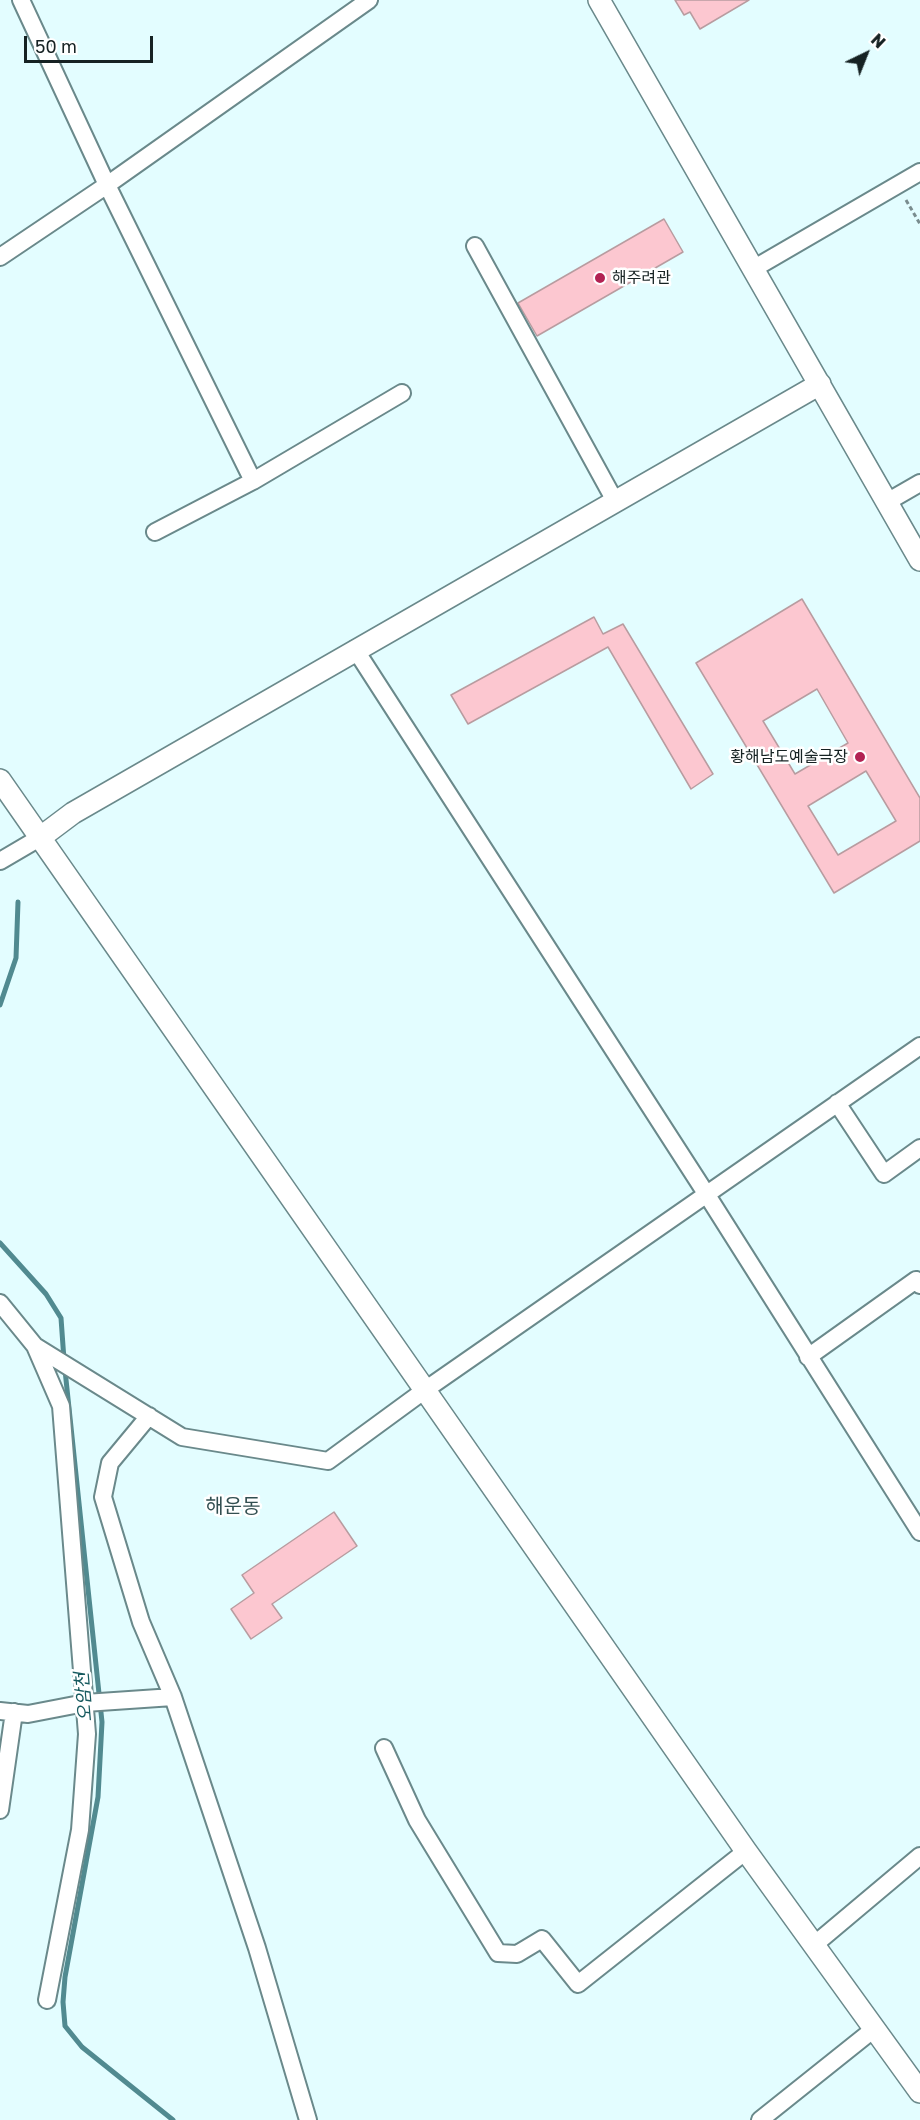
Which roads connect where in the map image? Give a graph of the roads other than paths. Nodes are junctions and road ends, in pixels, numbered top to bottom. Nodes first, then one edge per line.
1 (21, 0) edge
2 (369, 0) edge
3 (599, 0) edge
4 (920, 172) edge
5 (107, 185) junction
6 (475, 246) dead end
7 (0, 257) edge
8 (753, 269) junction
9 (819, 384) junction
10 (402, 393) dead end
11 (253, 481) junction
12 (920, 483) edge
13 (615, 501) junction
14 (887, 502) junction
15 (155, 532) dead end
16 (920, 560) edge
17 (355, 650) junction
18 (0, 780) edge
19 (41, 837) junction
20 (0, 861) edge
21 (920, 1046) edge
22 (837, 1103) junction
23 (920, 1148) edge
24 (707, 1195) junction
25 (920, 1285) edge
26 (0, 1304) edge
27 (35, 1346) junction
28 (808, 1357) junction
29 (425, 1390) junction
30 (149, 1416) junction
31 (920, 1532) edge
32 (173, 1697) junction
33 (87, 1703) junction
34 (7, 1712) edge
35 (384, 1748) dead end
36 (0, 1810) edge
37 (746, 1851) junction
38 (920, 1856) edge
39 (814, 1945) junction
40 (47, 2000) dead end
41 (874, 2029) junction
42 (920, 2092) edge
43 (766, 2118) edge
44 (305, 2119) edge

1 - 5 street
2 - 5 street
3 - 8 main road
4 - 8 street
5 - 7 street
5 - 11 street
6 - 13 street
8 - 9 main road
9 - 13 main road
9 - 14 main road
10 - 11 street
11 - 15 street
12 - 14 street
13 - 17 main road
14 - 16 main road
17 - 19 main road
17 - 24 street
18 - 19 main road
19 - 20 street
19 - 29 main road
21 - 22 street
22 - 23 street
22 - 24 street
24 - 28 street
24 - 29 street
25 - 28 street
26 - 27 street
27 - 30 street
27 - 33 street
28 - 31 street
29 - 30 street
29 - 37 main road
30 - 32 street
32 - 33 street
32 - 44 street
33 - 34 street
33 - 40 street
34 - 36 street
35 - 37 street
37 - 39 main road
38 - 39 street
39 - 41 main road
41 - 42 main road
41 - 43 street

